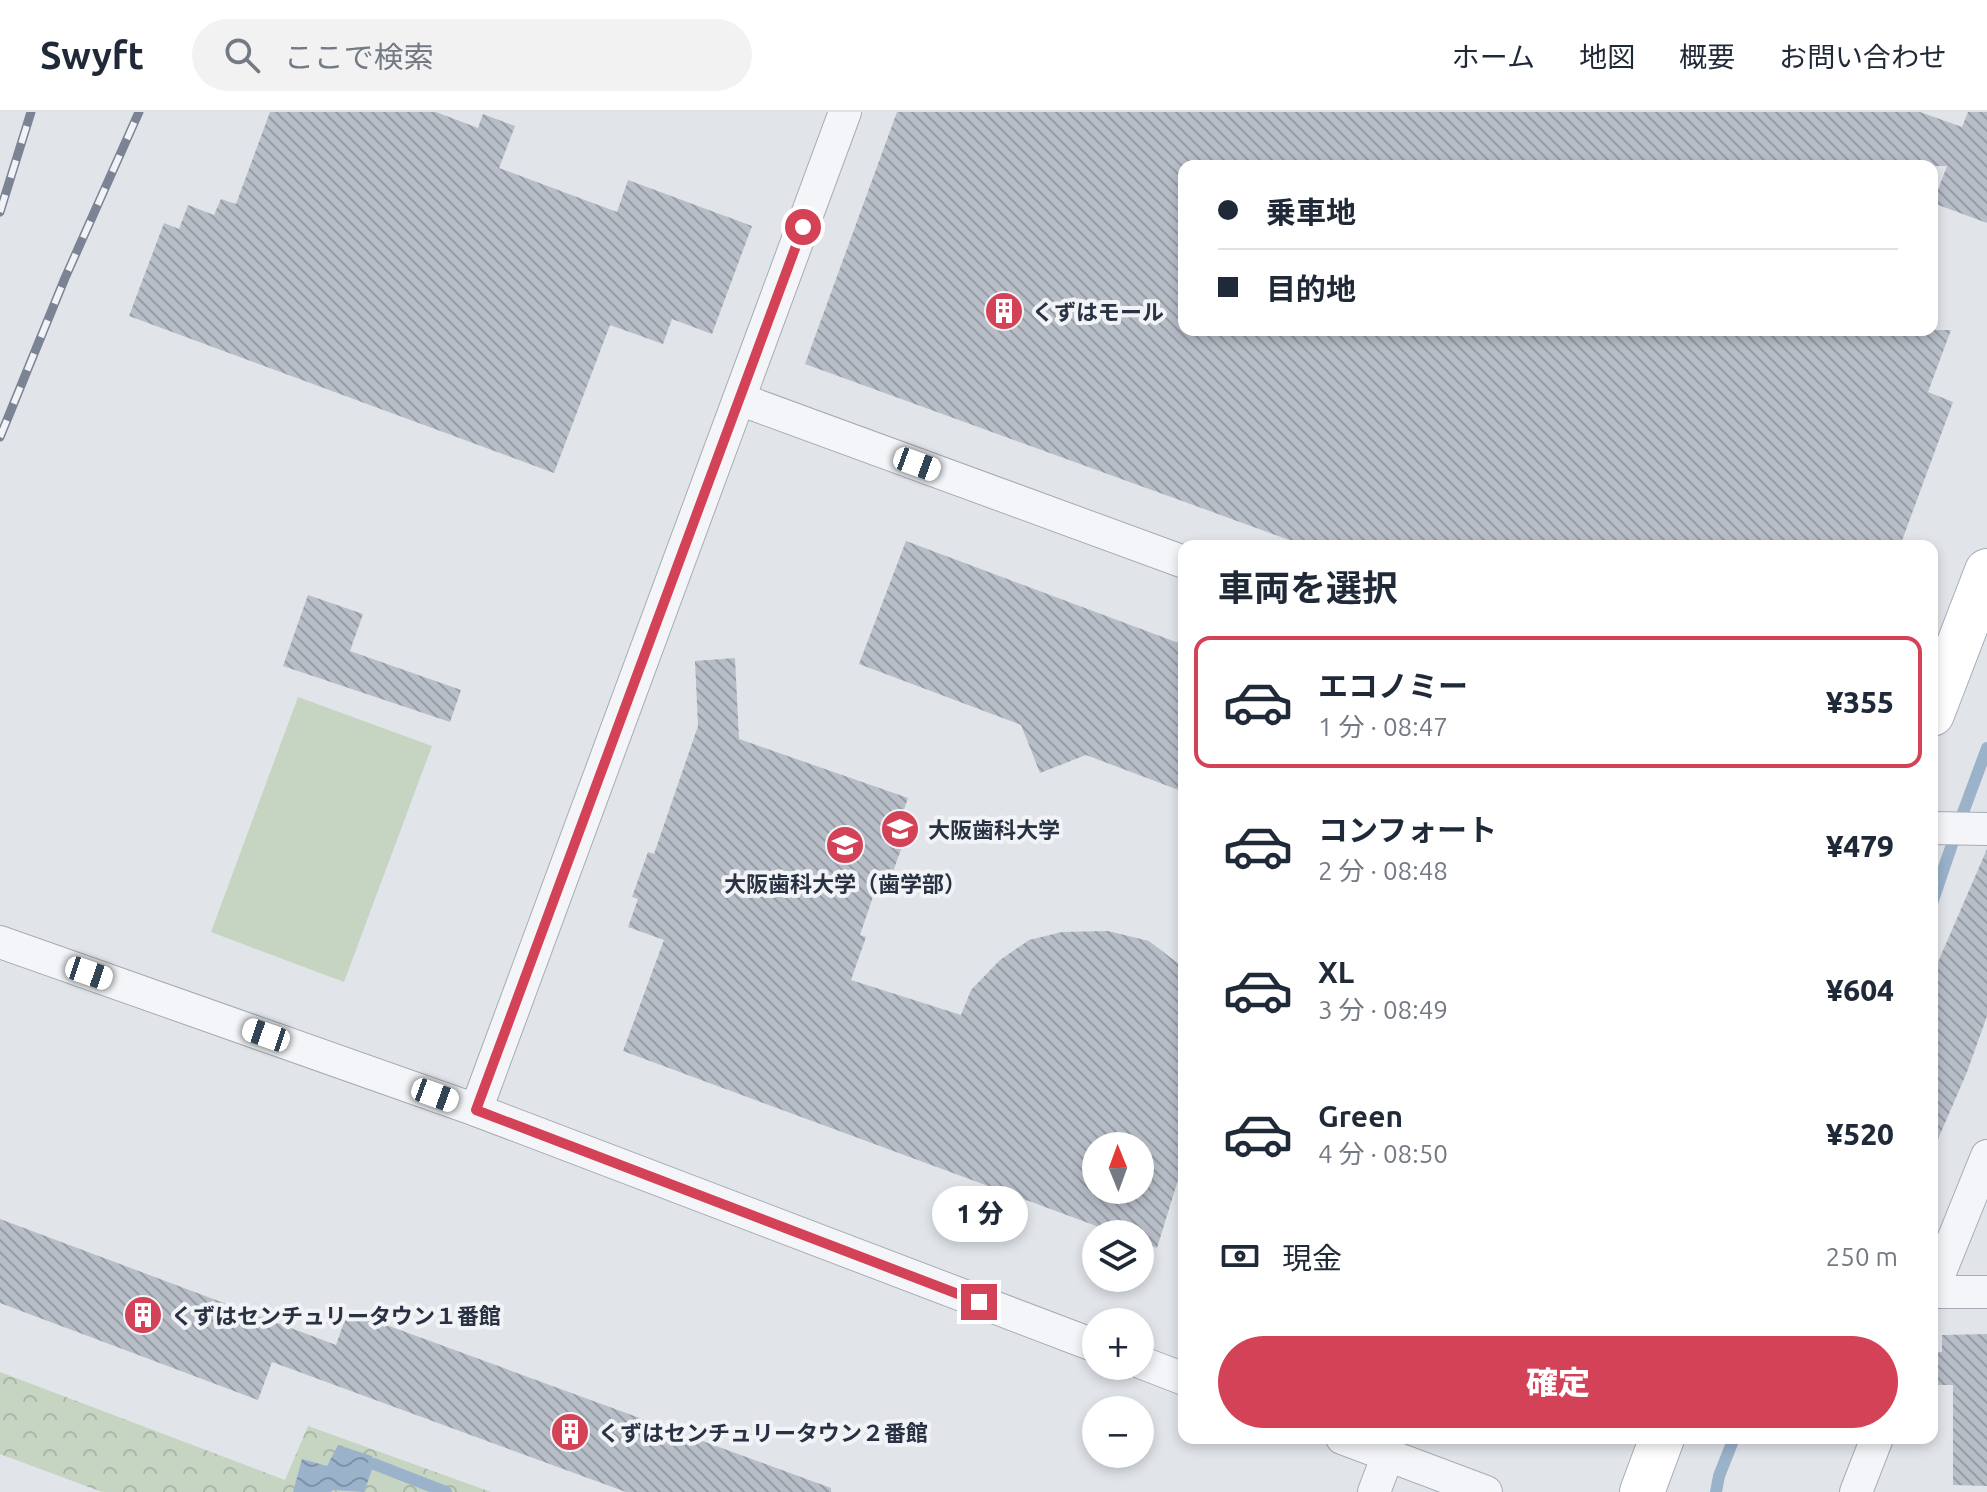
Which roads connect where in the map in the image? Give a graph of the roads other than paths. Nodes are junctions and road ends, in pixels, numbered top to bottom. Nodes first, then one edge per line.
1 (845, 112) edge
2 (739, 399) junction
3 (1178, 560) edge
4 (1987, 571) edge
5 (1938, 698) edge
6 (1938, 828) edge
7 (1987, 829) edge
8 (0, 942) edge
9 (476, 1110) junction
10 (1987, 1156) edge
11 (1938, 1277) edge
12 (1938, 1292) edge
13 (1987, 1292) edge
14 (1082, 1341) edge
15 (1154, 1367) edge
16 (1178, 1377) edge
17 (1358, 1444) edge
18 (1660, 1444) edge
19 (1875, 1444) edge
20 (1388, 1455) junction
21 (1374, 1492) edge
22 (1486, 1492) edge
23 (1642, 1492) edge
24 (1856, 1492) edge

1 - 2 street
2 - 3 street
2 - 9 street
4 - 5 street
6 - 7 street
8 - 9 street
9 - 14 street
10 - 11 street
12 - 13 street
15 - 16 street
17 - 20 street
18 - 23 street
19 - 24 street
20 - 21 street
20 - 22 street

